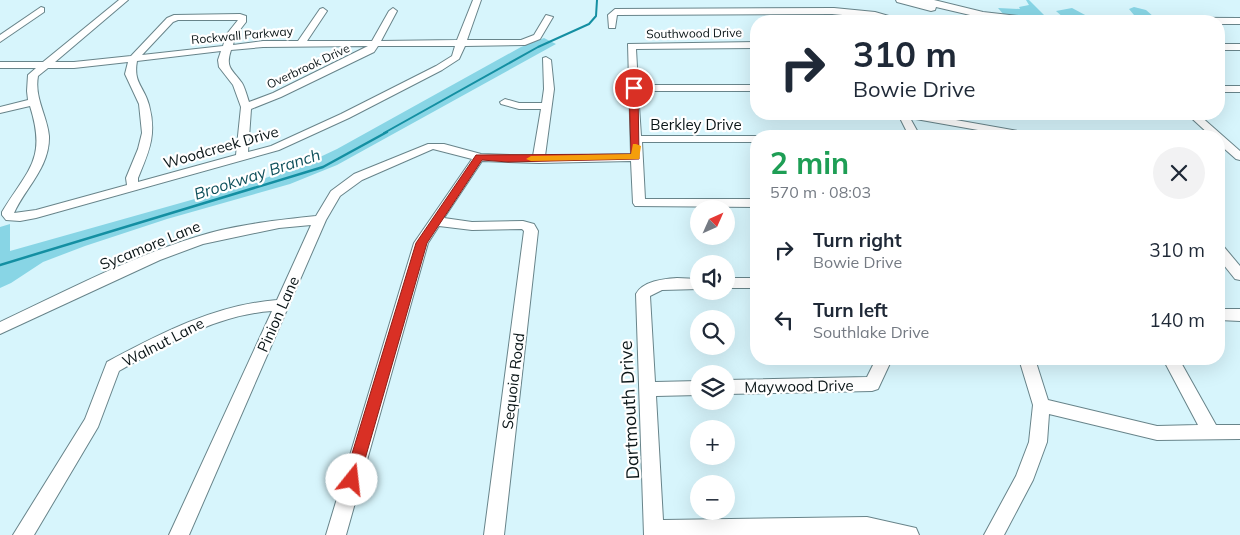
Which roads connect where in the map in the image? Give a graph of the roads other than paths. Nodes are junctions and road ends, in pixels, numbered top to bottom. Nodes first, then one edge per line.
1 (124, 0) edge
2 (477, 0) edge
3 (828, 0) edge
4 (900, 0) edge
5 (929, 3) edge
6 (41, 10) dead end
7 (323, 11) dead end
8 (394, 11) dead end
9 (835, 11) junction
10 (837, 15) edge
11 (875, 15) edge
12 (973, 15) edge
13 (983, 15) edge
14 (549, 17) dead end
15 (1225, 21) edge
16 (1240, 21) edge
17 (612, 26) dead end
18 (1225, 26) edge
19 (1240, 26) edge
20 (0, 39) edge
21 (301, 43) junction
22 (376, 43) junction
23 (462, 43) junction
24 (750, 45) edge
25 (1225, 47) edge
26 (1240, 47) edge
27 (226, 48) junction
28 (133, 59) junction
29 (546, 60) dead end
30 (0, 65) edge
31 (43, 65) junction
32 (634, 88) junction
33 (750, 88) edge
34 (1225, 89) edge
35 (1240, 89) edge
36 (34, 102) junction
37 (505, 102) dead end
38 (546, 106) junction
39 (246, 107) junction
40 (0, 110) edge
41 (936, 120) edge
42 (1199, 120) edge
43 (991, 130) edge
44 (1210, 130) edge
45 (750, 139) edge
46 (636, 140) junction
47 (1225, 140) edge
48 (1240, 142) edge
49 (1225, 144) edge
50 (479, 157) junction
51 (636, 157) junction
52 (1240, 157) edge
53 (242, 158) junction
54 (539, 158) junction
55 (133, 187) junction
56 (750, 203) edge
57 (320, 220) junction
58 (437, 221) junction
59 (1225, 257) edge
60 (1240, 275) edge
61 (735, 283) edge
62 (750, 283) edge
63 (690, 284) edge
64 (282, 305) junction
65 (1225, 315) edge
66 (1240, 315) edge
67 (0, 328) edge
68 (881, 365) edge
69 (1029, 365) edge
70 (1174, 365) edge
71 (735, 387) edge
72 (690, 388) edge
73 (648, 389) junction
74 (1041, 405) junction
75 (1211, 432) junction
76 (1240, 432) edge
77 (654, 532) edge
78 (23, 535) edge
79 (179, 535) edge
80 (336, 535) edge
81 (494, 535) edge
82 (909, 535) edge
83 (994, 535) edge

1 - 31 street
2 - 23 street, Woodcreek Drive
3 - 9 street
4 - 5 main road
5 - 12 main road
5 - 13 main road
6 - 20 street
7 - 21 street
8 - 22 street
9 - 10 street
9 - 11 street
9 - 17 street
14 - 23 street, Rockwall Parkway
15 - 16 main road
18 - 19 main road
21 - 22 street, Rockwall Parkway
21 - 27 street, Rockwall Parkway
22 - 23 street, Rockwall Parkway
22 - 39 street, Overbrook Drive
23 - 53 street, Woodcreek Drive
24 - 32 street, Southwood Drive
25 - 26 street
27 - 28 street, Rockwall Parkway
27 - 28 street
27 - 39 street
28 - 31 street, Rockwall Parkway
28 - 55 street
29 - 38 street
30 - 31 street, Rockwall Parkway
31 - 36 street
32 - 33 street
32 - 46 street
34 - 35 street
36 - 40 street
36 - 55 street, Woodcreek Drive
37 - 38 street
38 - 54 street
39 - 53 street
41 - 43 street
42 - 44 street
45 - 46 street, Berkley Drive
46 - 51 street
47 - 48 street
49 - 52 street
50 - 54 street
50 - 57 street, Pinion Lane
50 - 58 street
51 - 54 street
51 - 56 street
53 - 55 street, Woodcreek Drive
57 - 64 street, Pinion Lane
57 - 67 street, Sycamore Lane
58 - 80 street
58 - 81 street, Sequoia Road
59 - 60 street
61 - 62 street
63 - 73 street, Dartmouth Drive
64 - 78 street, Walnut Lane
64 - 79 street, Pinion Lane
65 - 66 street
68 - 71 street, Maywood Drive
69 - 74 street
70 - 75 street
72 - 73 street
73 - 77 street, Dartmouth Drive
74 - 75 street
74 - 83 street
75 - 76 street
77 - 82 street

